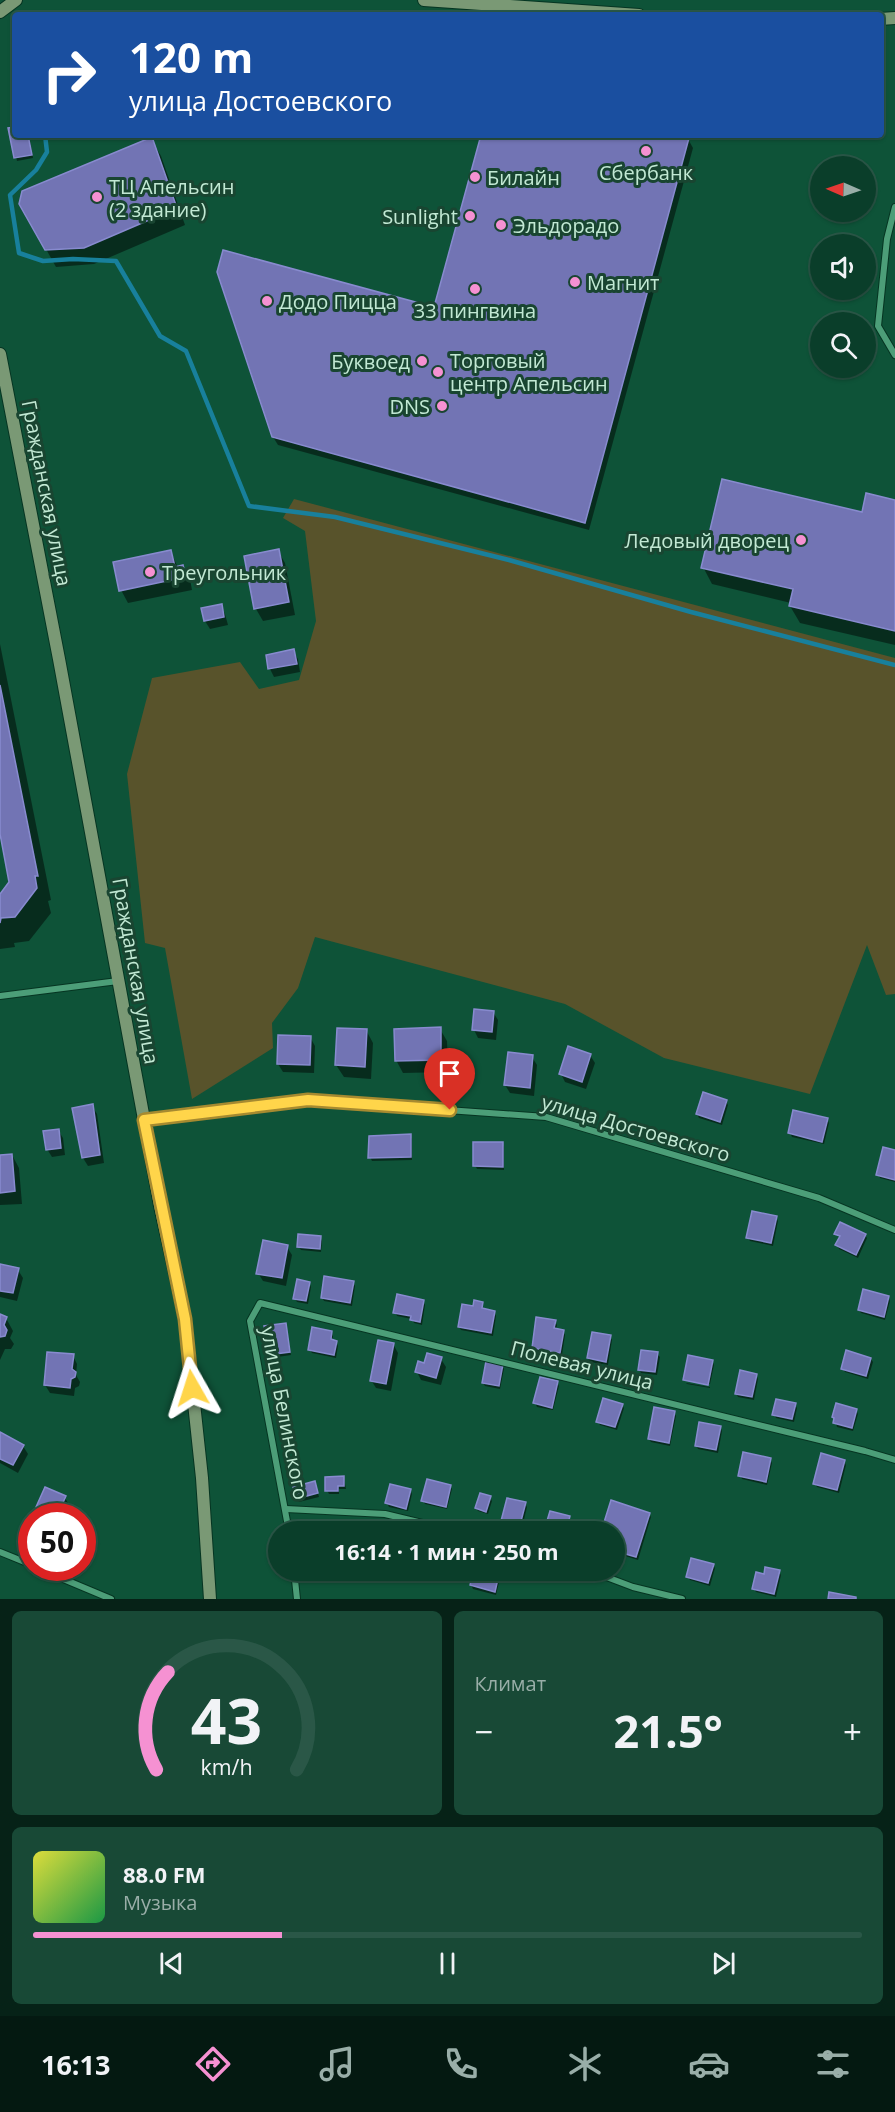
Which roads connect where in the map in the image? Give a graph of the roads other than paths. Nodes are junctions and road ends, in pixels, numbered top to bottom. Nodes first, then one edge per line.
1 (16, 0) edge
2 (424, 0) edge
3 (0, 12) edge
4 (596, 12) edge
5 (895, 207) edge
6 (0, 354) edge
7 (895, 355) edge
8 (118, 981) junction
9 (0, 996) edge
10 (144, 1120) junction
11 (895, 1230) edge
12 (260, 1303) joint
13 (895, 1460) edge
14 (286, 1509) junction
15 (288, 1521) edge
16 (414, 1521) edge
17 (0, 1552) edge
18 (18, 1559) edge
19 (69, 1581) edge
20 (295, 1581) edge
21 (617, 1581) edge
22 (111, 1599) edge
23 (210, 1599) edge
24 (297, 1599) edge
25 (682, 1599) edge

1 - 3 main road
2 - 4 main road
5 - 7 street
6 - 8 main road, Гражданская улица
8 - 9 street
8 - 10 main road, Гражданская улица
10 - 11 street, улица Достоевского
10 - 23 main road, Гражданская улица
12 - 13 street, Полевая улица
12 - 14 street, улица Белинского
14 - 15 street, улица Белинского
14 - 16 street
17 - 18 street
19 - 22 street
20 - 24 street
21 - 25 street

